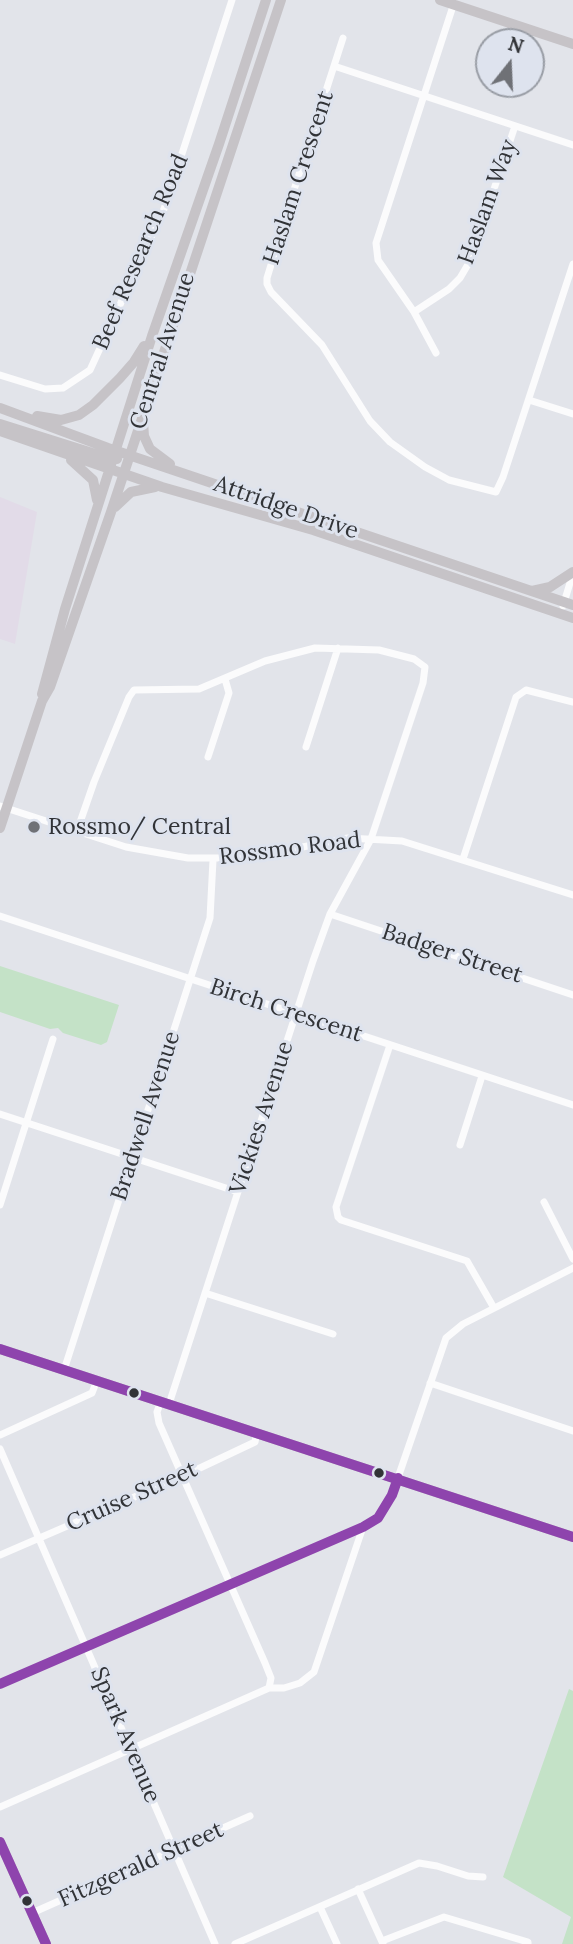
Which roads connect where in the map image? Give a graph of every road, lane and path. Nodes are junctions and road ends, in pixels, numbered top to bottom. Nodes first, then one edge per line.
1 (232, 0) edge
2 (266, 0) edge
3 (281, 0) edge
4 (440, 0) edge
5 (454, 2) edge
6 (343, 38) dead end
7 (573, 44) edge
8 (334, 66) junction
9 (423, 95) junction
10 (515, 126) junction
11 (573, 145) edge
12 (573, 264) edge
13 (414, 312) junction
14 (152, 335) junction
15 (436, 353) dead end
16 (0, 375) edge
17 (528, 400) junction
18 (1, 409) edge
19 (143, 412) junction
20 (573, 414) edge
21 (0, 424) edge
22 (0, 430) edge
23 (63, 454) junction
24 (129, 455) junction
25 (112, 459) junction
26 (123, 473) junction
27 (185, 474) junction
28 (162, 487) junction
29 (97, 507) junction
30 (111, 512) junction
31 (573, 572) edge
32 (532, 591) junction
33 (566, 607) edge
34 (573, 618) edge
35 (338, 648) junction
36 (225, 679) junction
37 (42, 701) junction
38 (573, 702) edge
39 (306, 747) dead end
40 (208, 757) dead end
41 (3, 807) edge
42 (0, 828) edge
43 (77, 831) junction
44 (371, 839) junction
45 (463, 859) junction
46 (213, 860) junction
47 (573, 895) edge
48 (330, 915) junction
49 (0, 916) edge
50 (190, 980) junction
51 (573, 995) edge
52 (295, 1014) junction
53 (53, 1039) dead end
54 (390, 1045) junction
55 (482, 1076) junction
56 (572, 1102) edge
57 (0, 1114) edge
58 (26, 1123) junction
59 (460, 1145) dead end
60 (132, 1157) junction
61 (238, 1192) junction
62 (544, 1202) dead end
63 (0, 1205) edge
64 (573, 1259) edge
65 (573, 1268) edge
66 (205, 1293) junction
67 (494, 1308) junction
68 (333, 1334) dead end
69 (0, 1349) edge
70 (64, 1370) junction
71 (97, 1380) junction
72 (430, 1383) junction
73 (165, 1402) junction
74 (573, 1431) edge
75 (257, 1432) junction
76 (0, 1435) edge
77 (0, 1449) edge
78 (183, 1476) junction
79 (398, 1478) junction
80 (363, 1527) junction
81 (573, 1537) edge
82 (38, 1538) junction
83 (0, 1555) edge
84 (230, 1584) junction
85 (87, 1646) junction
86 (0, 1684) edge
87 (269, 1688) junction
88 (132, 1750) junction
89 (0, 1807) edge
90 (250, 1816) dead end
91 (0, 1842) edge
92 (175, 1851) junction
93 (483, 1877) dead end
94 (358, 1889) junction
95 (320, 1907) junction
96 (32, 1913) junction
97 (382, 1943) edge
98 (46, 1944) edge
99 (215, 1944) edge
100 (235, 1944) edge
101 (337, 1944) edge
102 (528, 1944) edge

1 - 16 street, Beef Research Road
2 - 14 main road, Central Avenue
3 - 19 main road, Central Avenue
4 - 5 main road
5 - 7 main road
5 - 9 street
6 - 8 street
8 - 9 street, Haslam Crescent
8 - 17 street, Haslam Crescent
9 - 10 street, Haslam Crescent
9 - 13 street
10 - 11 street, Haslam Crescent
10 - 13 street, Haslam Way
12 - 17 street, Haslam Crescent
13 - 15 street
14 - 18 main road
14 - 25 main road, Central Avenue
17 - 20 street
18 - 25 main road, Attridge Drive
19 - 24 main road, Central Avenue
19 - 27 main road
21 - 25 main road
22 - 23 main road, Attridge Drive
23 - 25 main road, Attridge Drive
23 - 29 main road
24 - 25 main road, Attridge Drive
24 - 26 main road, Central Avenue
24 - 27 main road, Attridge Drive
25 - 26 main road, Attridge Drive
25 - 29 main road, Central Avenue
26 - 28 main road, Attridge Drive
26 - 30 main road, Central Avenue
27 - 32 main road, Attridge Drive
28 - 30 main road
28 - 33 main road, Attridge Drive
29 - 37 main road, Central Avenue
30 - 37 main road, Central Avenue
31 - 32 main road
31 - 33 street
32 - 33 main road, Attridge Drive
33 - 34 main road, Attridge Drive
35 - 36 street
35 - 39 street
35 - 44 street, Vickies Avenue
36 - 40 street
36 - 43 street
37 - 41 main road, Central Avenue
38 - 45 street
41 - 42 main road, Central Avenue
41 - 43 street, Rossmo Road
43 - 46 street, Rossmo Road
44 - 45 street, Rossmo Road
44 - 46 street, Rossmo Road
44 - 48 street, Vickies Avenue
45 - 47 street, Rossmo Road
46 - 50 street, Bradwell Avenue
48 - 51 street, Badger Street
48 - 52 street, Vickies Avenue
49 - 50 street, Birch Crescent
50 - 52 street, Birch Crescent
50 - 60 street, Bradwell Avenue
52 - 54 street, Birch Crescent
52 - 61 street, Vickies Avenue
53 - 58 street
54 - 55 street, Birch Crescent
54 - 67 street
55 - 56 street, Birch Crescent
55 - 59 street
57 - 58 street
58 - 60 street
58 - 63 street
60 - 61 street
60 - 70 street, Bradwell Avenue
61 - 66 street, Vickies Avenue
62 - 64 street
65 - 67 street
66 - 68 street
66 - 73 street, Vickies Avenue
67 - 72 street
69 - 70 main road
70 - 71 main road
71 - 73 main road
71 - 76 street
72 - 74 street
72 - 79 street
73 - 75 main road
73 - 78 street
75 - 78 street, Cruise Street
75 - 79 main road
77 - 82 street, Spark Avenue
78 - 82 street, Cruise Street
78 - 84 street
79 - 80 street
79 - 81 main road
80 - 84 street
80 - 87 street
82 - 83 street, Cruise Street
82 - 85 street, Spark Avenue
84 - 85 street
84 - 87 street
85 - 86 street
85 - 88 street, Spark Avenue
87 - 88 street
88 - 89 street
88 - 92 street, Spark Avenue
90 - 92 street, Fitzgerald Street
91 - 96 main road
92 - 96 street, Fitzgerald Street
92 - 99 street, Spark Avenue
93 - 94 street
94 - 95 street
94 - 97 street
95 - 100 street
95 - 101 street
96 - 98 main road
97 - 102 street

